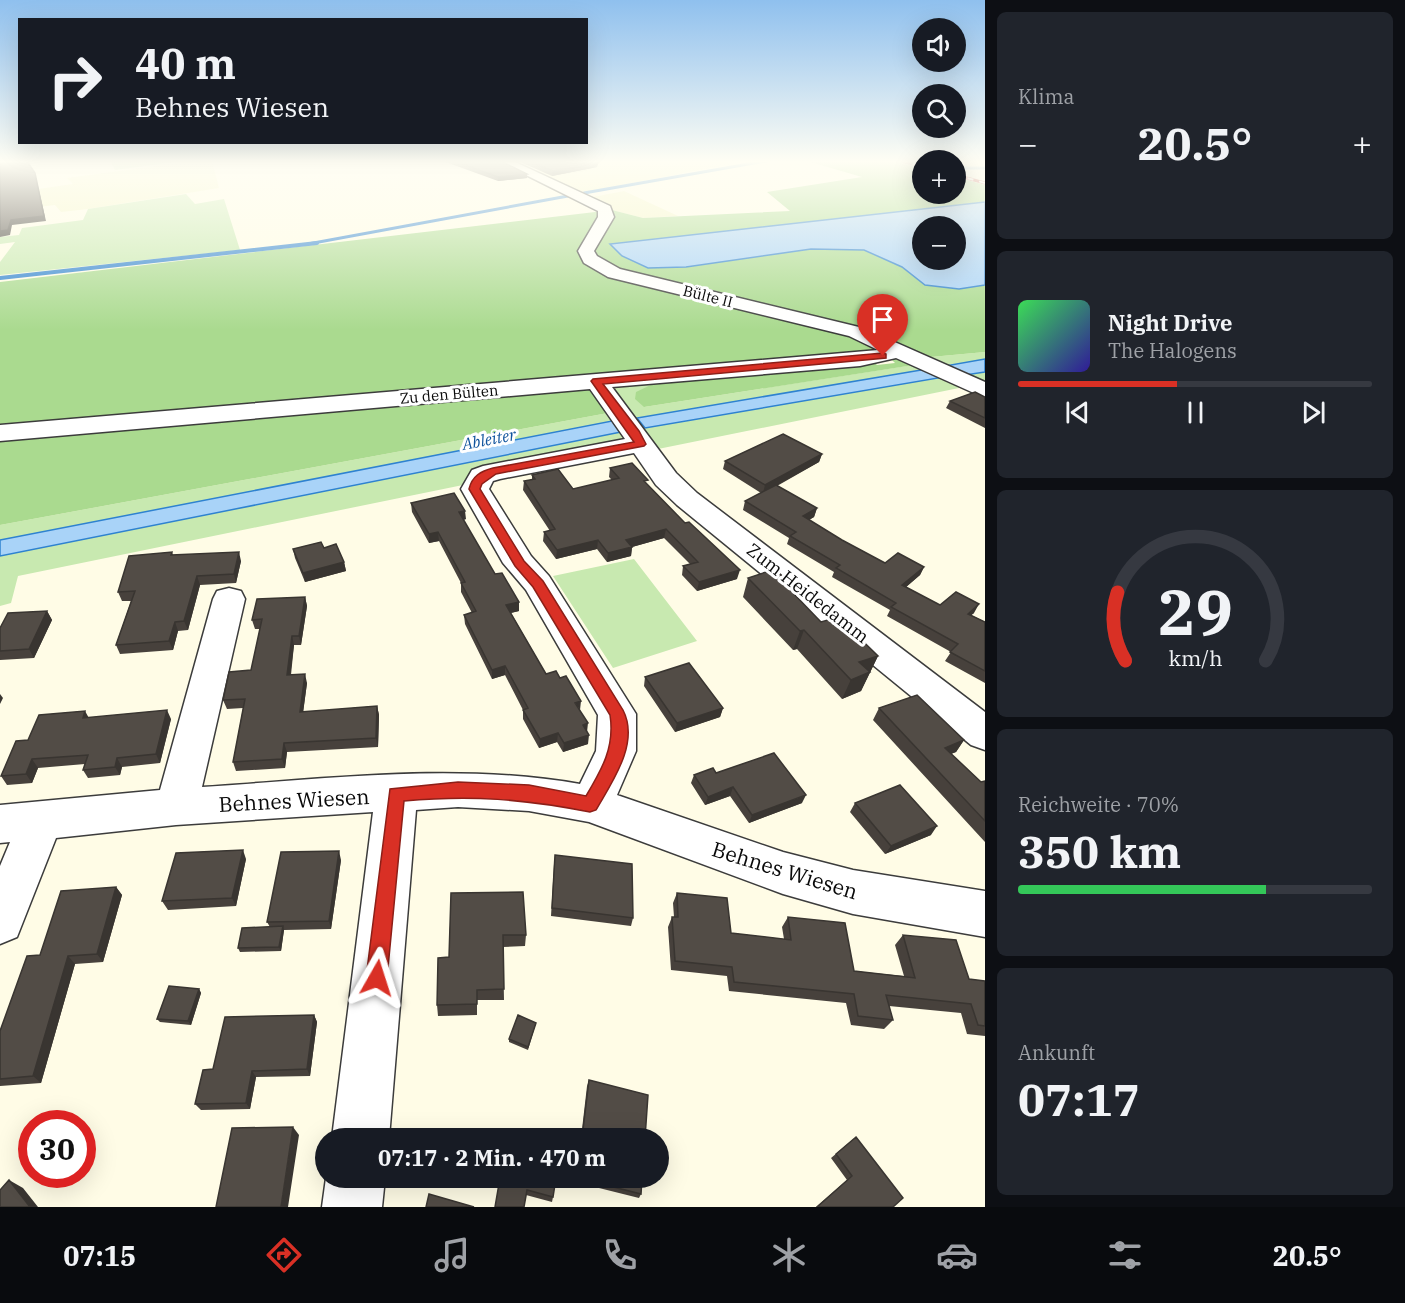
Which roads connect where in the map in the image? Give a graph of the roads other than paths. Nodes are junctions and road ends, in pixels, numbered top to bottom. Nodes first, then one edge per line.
1 (606, 217) edge
2 (896, 351) junction
3 (596, 381) junction
4 (985, 391) edge
5 (0, 433) edge
6 (640, 444) junction
7 (229, 599) dead end
8 (985, 734) edge
9 (396, 794) junction
10 (590, 804) junction
11 (176, 807) junction
12 (21, 823) edge
13 (985, 914) edge
14 (0, 921) edge
15 (361, 1128) edge
16 (355, 1188) edge
17 (352, 1207) edge

1 - 2 street, Bülte II
2 - 3 street, Zu den Bülten
2 - 4 street, Bülte II
3 - 5 street, Zu den Bülten
3 - 6 street, Zum Heidedamm
6 - 8 street, Zum Heidedamm
6 - 10 street
7 - 11 street
9 - 10 street, Behnes Wiesen
9 - 11 street, Behnes Wiesen
9 - 15 street
10 - 13 street, Behnes Wiesen
11 - 12 street, Behnes Wiesen
12 - 14 street, Behnes Wiesen
16 - 17 street

